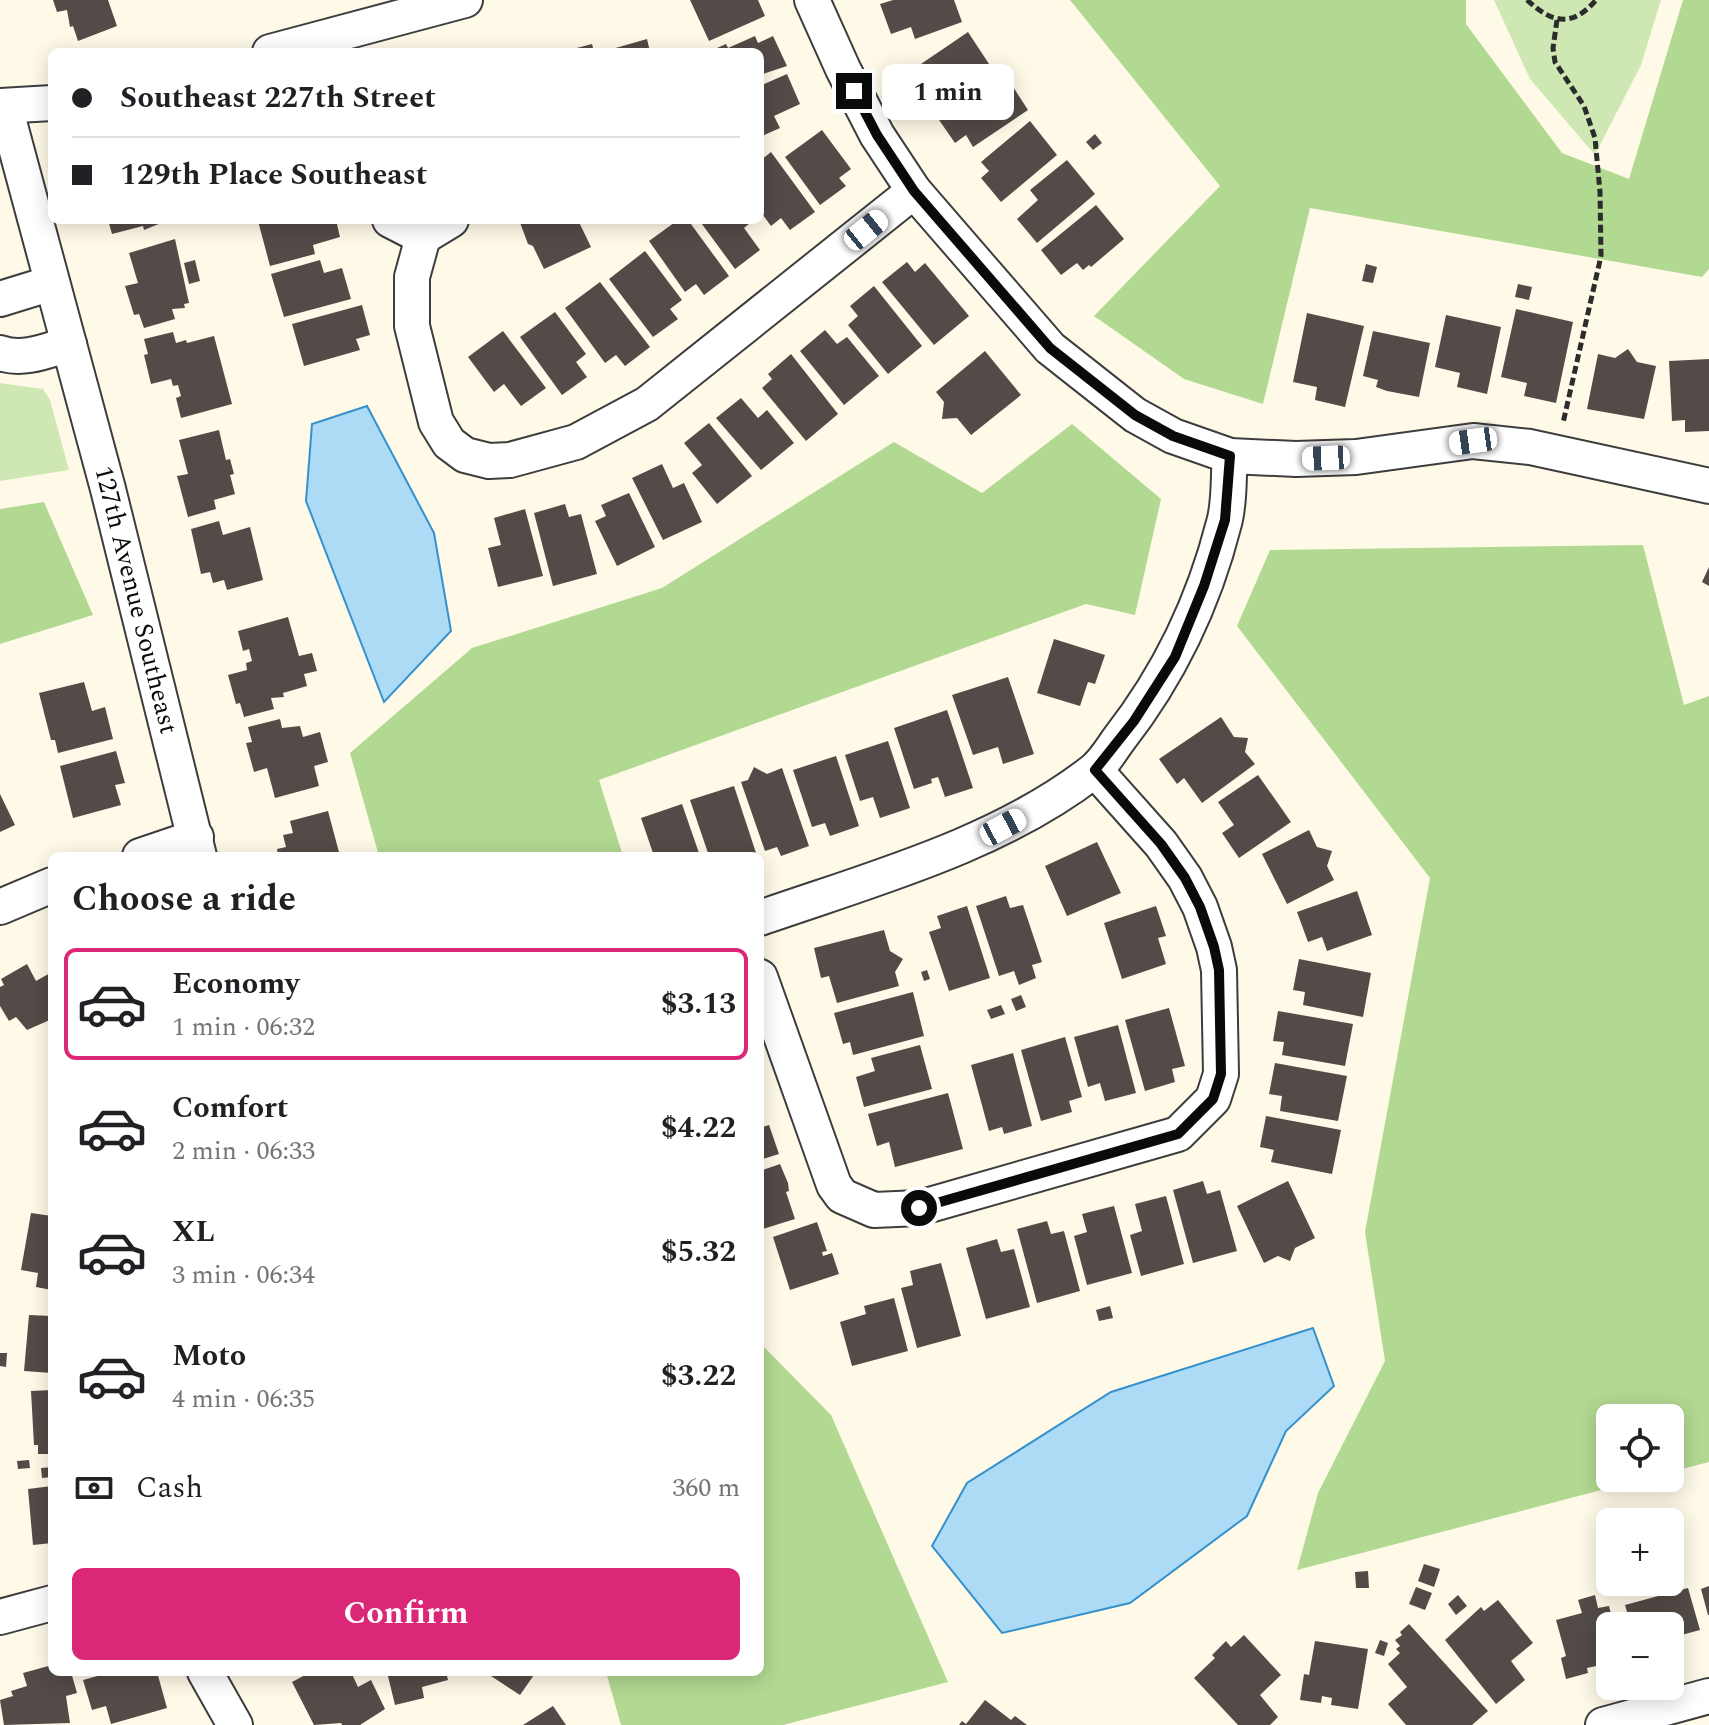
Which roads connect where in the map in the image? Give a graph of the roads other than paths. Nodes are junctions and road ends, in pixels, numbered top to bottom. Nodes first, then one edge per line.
1 (465, 0) edge
2 (812, 0) edge
3 (285, 48) edge
4 (48, 103) edge
5 (2, 106) edge
6 (914, 191) junction
7 (414, 224) edge
8 (437, 228) edge
9 (52, 283) junction
10 (0, 299) edge
11 (69, 344) junction
12 (0, 353) edge
13 (1230, 456) junction
14 (1709, 486) edge
15 (1095, 770) junction
16 (198, 847) edge
17 (166, 852) edge
18 (48, 887) edge
19 (0, 907) edge
20 (764, 917) edge
21 (764, 989) edge
22 (48, 1604) edge
23 (0, 1617) edge
24 (207, 1676) edge
25 (1709, 1696) edge
26 (235, 1725) edge
27 (1603, 1725) edge

1 - 3 street
2 - 6 street
4 - 5 street
5 - 9 street, 127th Avenue Southeast
6 - 8 street
6 - 13 street
7 - 8 street
9 - 10 street
9 - 11 street, 127th Avenue Southeast
11 - 12 street
11 - 16 street, 127th Avenue Southeast
13 - 14 street
13 - 15 street
15 - 20 street
15 - 21 street
16 - 17 street
18 - 19 street
22 - 23 street
24 - 26 street
25 - 27 street

